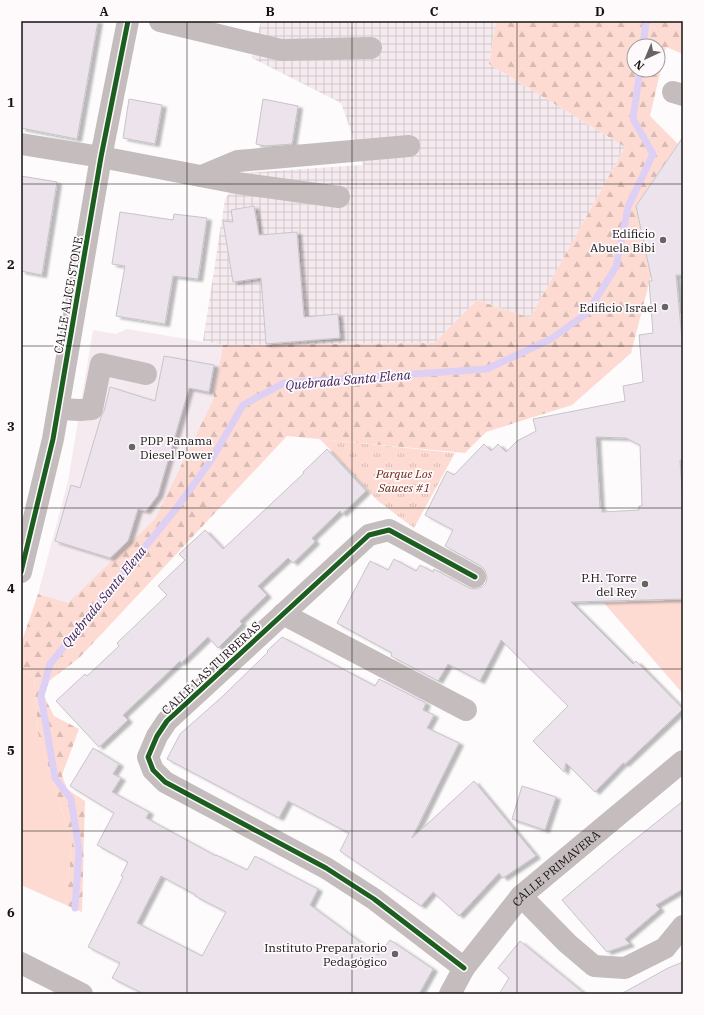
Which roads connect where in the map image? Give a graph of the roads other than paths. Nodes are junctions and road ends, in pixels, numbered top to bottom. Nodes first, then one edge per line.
1 (128, 21) edge
2 (160, 21) edge
3 (371, 48) dead end
4 (21, 144) edge
5 (409, 146) dead end
6 (101, 157) junction
7 (202, 176) junction
8 (339, 197) dead end
9 (146, 374) dead end
10 (59, 409) junction
11 (21, 572) edge
12 (475, 577) dead end
13 (283, 614) junction
14 (466, 710) dead end
15 (683, 762) edge
16 (522, 896) junction
17 (683, 926) edge
18 (21, 963) edge
19 (464, 968) junction
20 (82, 994) edge
21 (450, 994) edge

1 - 6 street, CALLE ALICE STONE
2 - 3 street
4 - 6 street
5 - 7 street
6 - 7 street
6 - 10 street, CALLE ALICE STONE
7 - 8 street
9 - 10 street
10 - 11 street, CALLE ALICE STONE
12 - 13 street, CALLE LAS TURBERAS
13 - 14 street
13 - 19 street, CALLE LAS TURBERAS
15 - 16 street, CALLE PRIMAVERA
16 - 17 street
16 - 19 street, CALLE PRIMAVERA
18 - 20 street
19 - 21 street, CALLE PRIMAVERA

